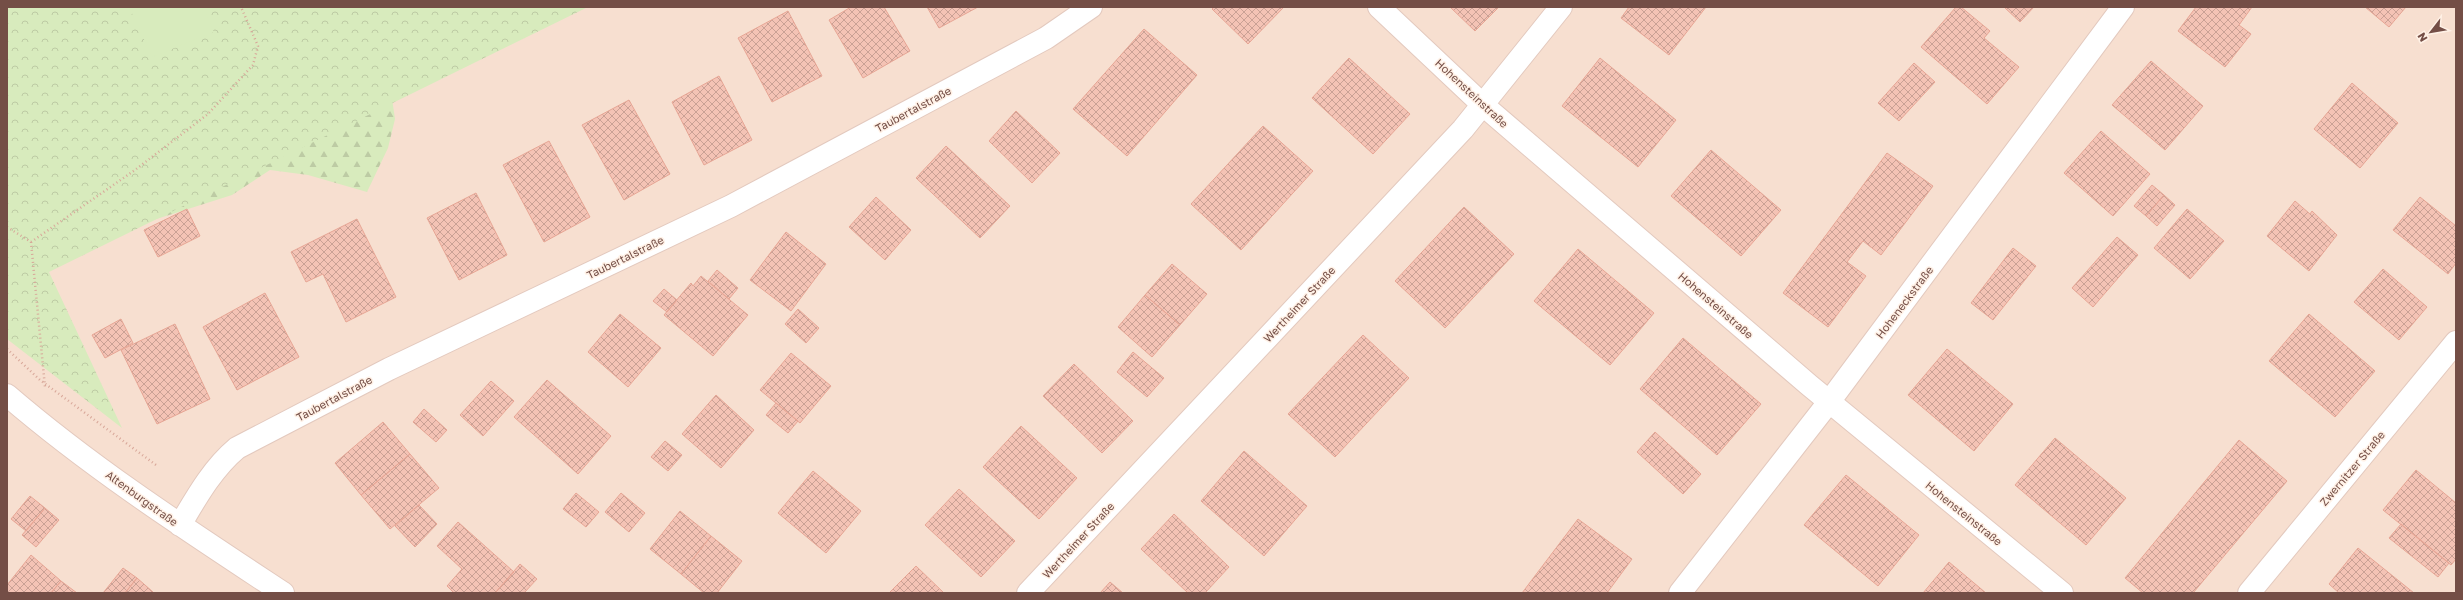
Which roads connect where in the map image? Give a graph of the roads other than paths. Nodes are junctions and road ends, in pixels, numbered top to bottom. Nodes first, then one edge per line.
1 (1091, 7) edge
2 (1379, 7) edge
3 (1561, 7) edge
4 (2123, 7) edge
5 (1483, 105) junction
6 (2456, 342) edge
7 (7, 395) edge
8 (1829, 402) junction
9 (180, 525) junction
10 (283, 593) edge
11 (1028, 593) edge
12 (1680, 593) edge
13 (2062, 593) edge
14 (2249, 593) edge

1 - 9 street, Taubertalstraße
2 - 5 street, Hohensteinstraße
3 - 5 street, Wertheimer Straße
4 - 8 street, Hoheneckstraße
5 - 8 street, Hohensteinstraße
5 - 11 street, Wertheimer Straße
6 - 14 street, Zwernitzer Straße
7 - 9 street, Altenburgstraße
8 - 12 street, Hoheneckstraße
8 - 13 street, Hohensteinstraße
9 - 10 street, Altenburgstraße

